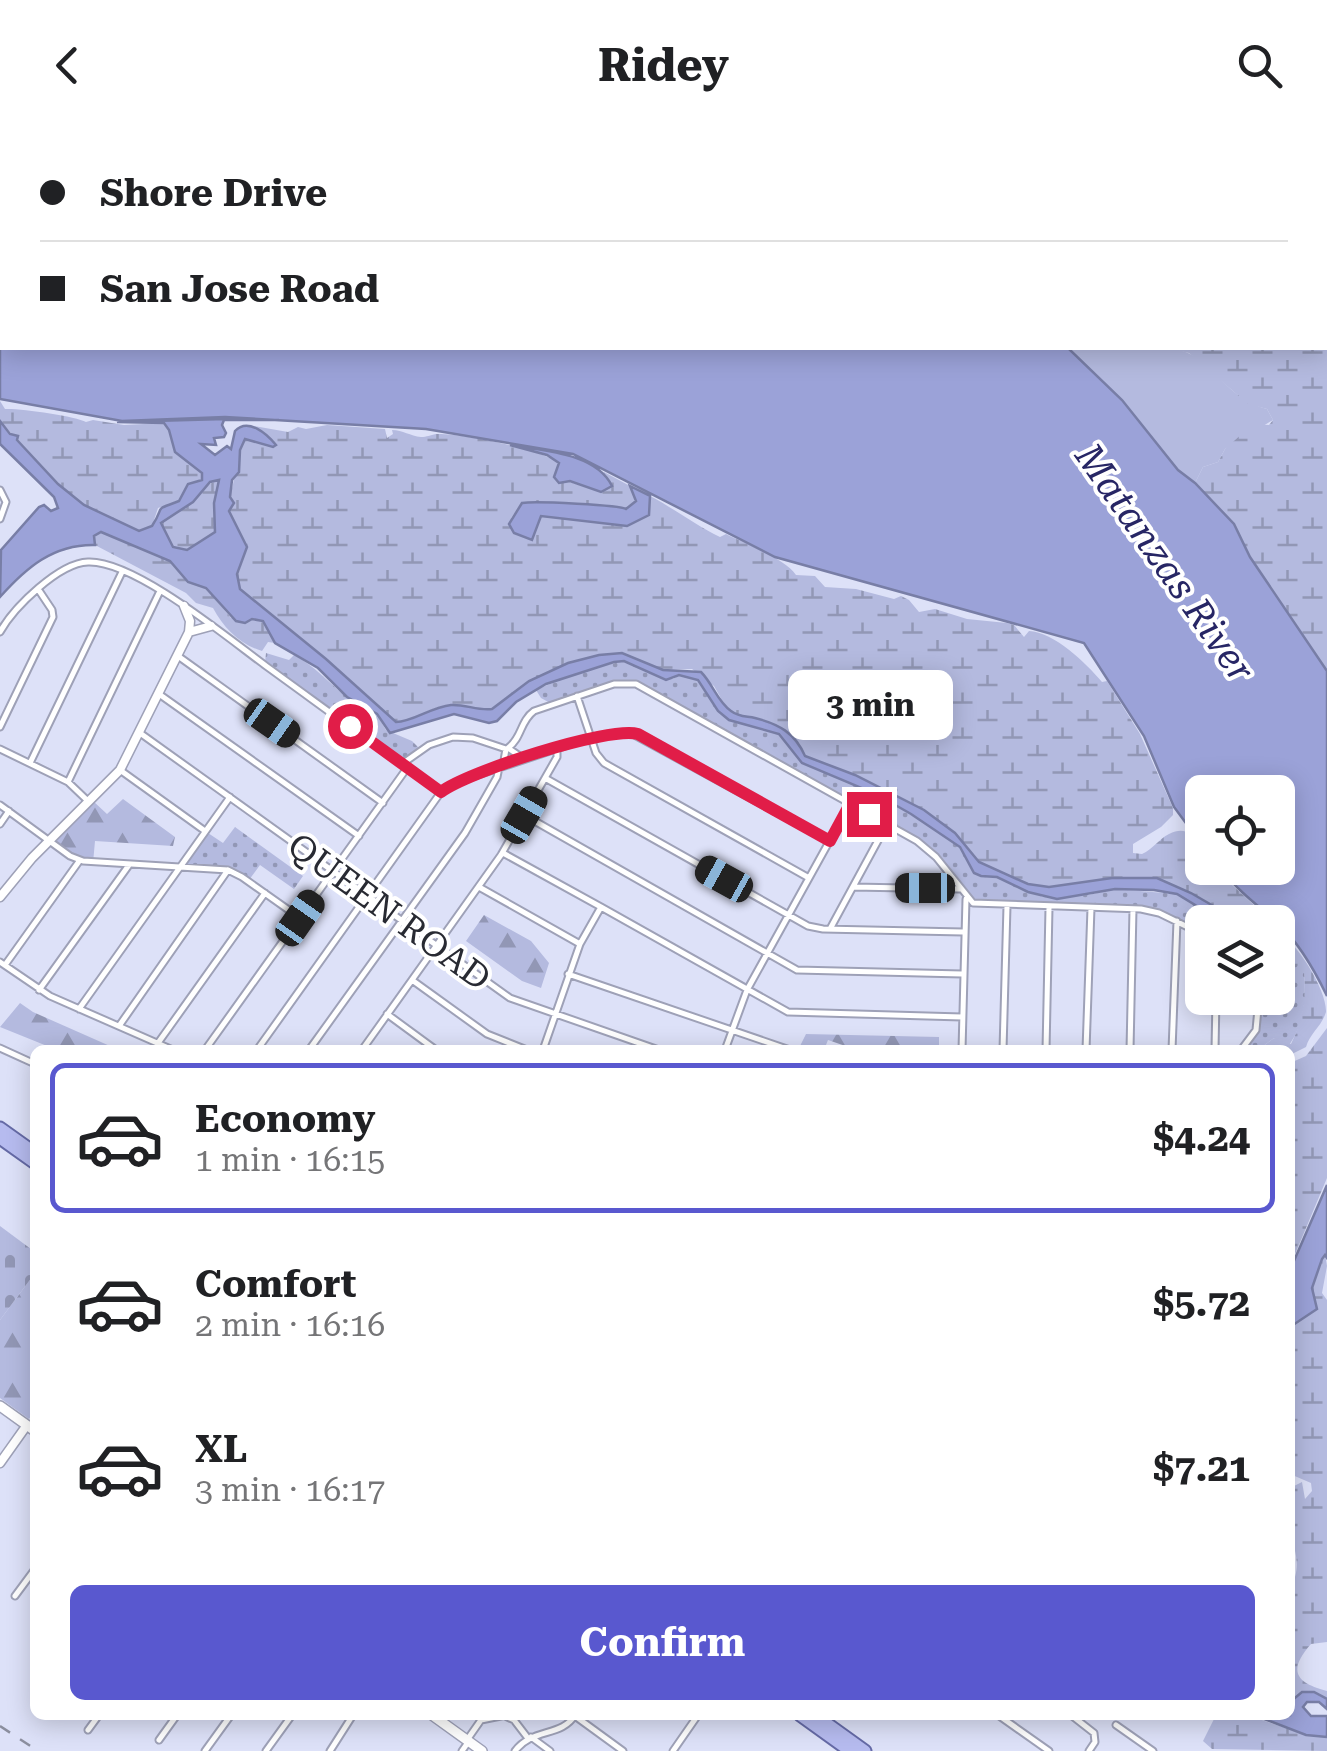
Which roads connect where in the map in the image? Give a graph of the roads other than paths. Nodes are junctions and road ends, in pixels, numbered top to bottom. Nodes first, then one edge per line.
1 (0, 490) edge
2 (0, 519) edge
3 (122, 572) junction
4 (38, 590) junction
5 (160, 590) junction
6 (184, 606) junction
7 (211, 626) junction
8 (0, 632) edge
9 (190, 632) junction
10 (178, 656) junction
11 (159, 694) junction
12 (577, 696) junction
13 (0, 727) edge
14 (140, 733) junction
15 (590, 737) junction
16 (557, 748) junction
17 (0, 749) edge
18 (524, 759) junction
19 (30, 763) junction
20 (405, 766) junction
21 (501, 766) junction
22 (120, 770) junction
23 (544, 778) junction
24 (68, 782) junction
25 (441, 792) junction
26 (230, 797) junction
27 (90, 802) junction
28 (383, 802) junction
29 (850, 804) junction
30 (0, 805) edge
31 (9, 811) junction
32 (524, 815) junction
33 (0, 824) edge
34 (887, 824) junction
35 (205, 831) junction
36 (359, 836) junction
37 (50, 841) junction
38 (830, 841) junction
39 (503, 852) junction
40 (80, 860) junction
41 (129, 864) junction
42 (180, 868) junction
43 (228, 870) junction
44 (333, 871) junction
45 (809, 878) junction
46 (478, 887) junction
47 (852, 887) junction
48 (959, 889) junction
49 (265, 893) junction
50 (368, 896) junction
51 (0, 897) edge
52 (966, 898) junction
53 (1007, 906) junction
54 (601, 907) junction
55 (1048, 907) junction
56 (1092, 908) junction
57 (1133, 908) junction
58 (788, 916) junction
59 (300, 918) junction
60 (402, 921) junction
61 (1178, 922) junction
62 (1185, 926) edge
63 (830, 929) junction
64 (963, 932) junction
65 (580, 944) junction
66 (436, 946) junction
67 (767, 952) junction
68 (2, 964) edge
69 (568, 974) junction
70 (962, 974) junction
71 (412, 980) junction
72 (39, 990) junction
73 (747, 990) junction
74 (79, 1009) junction
75 (387, 1014) junction
76 (554, 1014) junction
77 (1216, 1015) edge
78 (1257, 1015) edge
79 (962, 1017) junction
80 (118, 1026) junction
81 (732, 1030) junction
82 (158, 1044) joint
83 (209, 1045) edge
84 (261, 1045) edge
85 (313, 1045) edge
86 (366, 1045) edge
87 (429, 1045) edge
88 (515, 1045) edge
89 (544, 1045) edge
90 (644, 1045) edge
91 (727, 1045) edge
92 (776, 1045) edge
93 (962, 1045) edge
94 (1003, 1045) edge
95 (1046, 1045) edge
96 (1086, 1045) edge
97 (1130, 1045) edge
98 (1172, 1045) edge
99 (1216, 1045) edge
100 (1246, 1045) edge
101 (0, 1048) edge
102 (30, 1062) edge
103 (0, 1128) edge
104 (0, 1138) edge
105 (15, 1144) junction
106 (30, 1151) edge
107 (30, 1158) edge
108 (0, 1406) edge
109 (30, 1427) edge
110 (30, 1429) edge
111 (0, 1463) edge
112 (30, 1575) edge
113 (15, 1596) dead end
114 (95, 1720) edge
115 (173, 1720) edge
116 (227, 1720) edge
117 (288, 1720) edge
118 (350, 1720) edge
119 (439, 1720) edge
120 (481, 1720) edge
121 (514, 1720) edge
122 (572, 1720) edge
123 (580, 1720) edge
124 (694, 1720) edge
125 (810, 1720) edge
126 (820, 1720) edge
127 (1005, 1720) edge
128 (1077, 1720) edge
129 (1116, 1725) dead end
130 (827, 1729) junction
131 (88, 1730) dead end
132 (530, 1737) junction
133 (159, 1740) dead end
134 (468, 1741) junction
135 (205, 1751) edge
136 (266, 1751) edge
137 (330, 1751) edge
138 (462, 1751) edge
139 (482, 1751) edge
140 (515, 1751) edge
141 (550, 1751) edge
142 (623, 1751) edge
143 (672, 1751) edge
144 (850, 1751) edge
145 (865, 1751) edge
146 (1048, 1751) edge
147 (1089, 1751) edge
148 (1152, 1751) edge

1 - 2 street
3 - 4 street
3 - 5 street
3 - 19 street
4 - 8 street
4 - 13 street
5 - 6 street
5 - 24 street
6 - 7 street
6 - 9 street
7 - 9 street
7 - 20 street
9 - 10 street
10 - 11 street
10 - 28 street
11 - 14 street
11 - 36 street
12 - 15 street
12 - 18 street
12 - 29 street
14 - 22 street
14 - 26 street, QUEEN ROAD
15 - 16 street
15 - 38 street
15 - 45 street
16 - 18 street
16 - 23 street
17 - 19 street
18 - 21 street
19 - 24 street
20 - 21 street
20 - 25 street
20 - 28 street
21 - 25 street
21 - 60 street
22 - 27 street
22 - 35 street
23 - 32 street
23 - 58 street
24 - 27 street
25 - 50 street
26 - 35 street
26 - 44 street, QUEEN ROAD
27 - 37 street
28 - 36 street
29 - 34 street
29 - 38 street
30 - 31 street
31 - 33 street
31 - 37 street
32 - 39 street
32 - 67 street
34 - 47 street
34 - 48 street
35 - 42 street
36 - 44 street
37 - 40 street
37 - 51 street
38 - 45 street
39 - 46 street
39 - 54 street
40 - 41 street
40 - 68 street
41 - 42 street
41 - 72 street
42 - 43 street
42 - 74 street
43 - 49 street
43 - 80 street
44 - 50 street, QUEEN ROAD
44 - 59 street
45 - 58 street
46 - 65 street
46 - 66 street
47 - 48 street
47 - 63 street
48 - 52 street
49 - 59 street
49 - 82 street
50 - 60 street, QUEEN ROAD
50 - 84 street
52 - 53 street
52 - 64 street
53 - 55 street
53 - 94 street
54 - 65 street
54 - 73 street
55 - 56 street
55 - 95 street
56 - 57 street
56 - 96 street
57 - 61 street
57 - 97 street
58 - 63 street
58 - 67 street
59 - 83 street
60 - 66 street, QUEEN ROAD
60 - 85 street
61 - 62 street
61 - 98 street
63 - 64 street
64 - 70 street
65 - 69 street
66 - 71 street
66 - 76 street, QUEEN ROAD
67 - 70 street
67 - 73 street
68 - 72 street
69 - 76 street
69 - 81 street
70 - 79 street
71 - 75 street
71 - 88 street
72 - 74 street
73 - 79 street
73 - 81 street
74 - 80 street
75 - 86 street
75 - 87 street
76 - 89 street
76 - 90 street, QUEEN ROAD
77 - 99 street
78 - 100 street
79 - 93 street
80 - 82 street
81 - 91 street
81 - 92 street
101 - 102 street
103 - 105 main road
104 - 105 main road
105 - 106 main road
105 - 107 main road
108 - 109 main road
110 - 111 street
112 - 113 street
114 - 131 street
115 - 133 street
116 - 135 street
117 - 136 street
118 - 137 street
119 - 134 main road
120 - 134 street
121 - 132 street
122 - 132 street
123 - 142 street
124 - 143 street
125 - 130 main road
126 - 130 main road
127 - 146 street
128 - 147 street
129 - 148 street
130 - 144 main road
130 - 145 main road
132 - 140 street
132 - 141 street
134 - 138 street
134 - 139 main road

